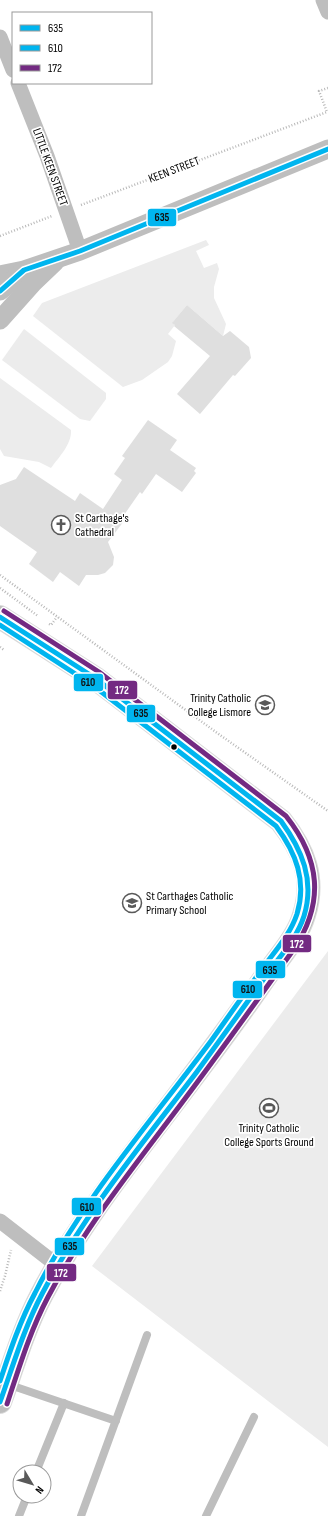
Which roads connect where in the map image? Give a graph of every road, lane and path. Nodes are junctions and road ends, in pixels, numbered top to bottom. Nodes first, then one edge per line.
1 (324, 0) edge
2 (328, 12) edge
3 (0, 37) edge
4 (12, 67) edge
5 (18, 84) edge
6 (328, 88) edge
7 (328, 149) edge
8 (66, 211) junction
9 (0, 236) edge
10 (80, 251) junction
11 (59, 258) junction
12 (24, 270) junction
13 (0, 275) edge
14 (0, 290) edge
15 (0, 320) edge
16 (0, 575) edge
17 (0, 588) edge
18 (0, 617) edge
19 (57, 617) junction
20 (41, 618) dead end
21 (46, 622) dead end
22 (0, 647) edge
23 (4, 650) dead end
24 (328, 812) edge
25 (0, 1221) edge
26 (14, 1232) junction
27 (58, 1266) junction
28 (0, 1291) edge
29 (147, 1335) dead end
30 (3, 1393) edge
31 (64, 1403) junction
32 (254, 1417) dead end
33 (116, 1421) junction
34 (39, 1464) edge
35 (24, 1504) edge
36 (19, 1516) edge
37 (81, 1516) edge
38 (206, 1516) edge

1 - 2 street
3 - 4 street
5 - 8 street, LITTLE KEEN STREET
6 - 8 path, KEEN STREET
7 - 10 street
8 - 9 path, KEEN STREET
8 - 10 street, LITTLE KEEN STREET
10 - 11 street
11 - 12 street
11 - 15 street
12 - 13 street
12 - 14 street
16 - 19 path
17 - 20 path
18 - 27 main road
19 - 21 path
19 - 24 path
22 - 23 path
25 - 26 street
26 - 27 street
26 - 28 path
27 - 30 main road
29 - 33 lane
30 - 31 lane
31 - 33 lane
31 - 34 lane
32 - 38 lane
33 - 37 lane
35 - 36 lane

